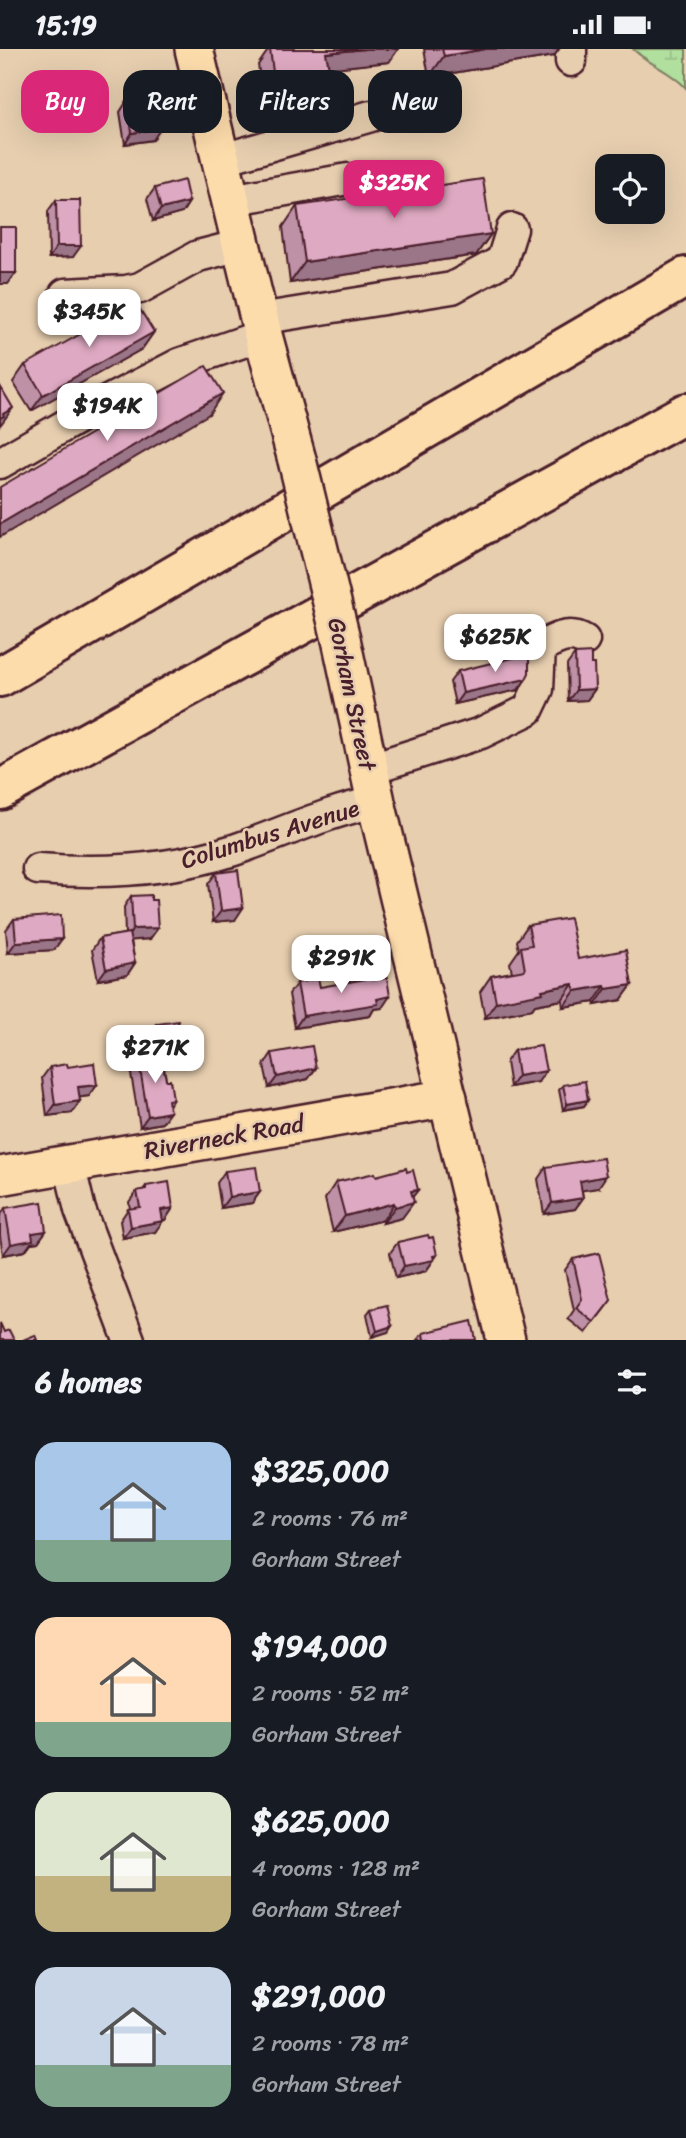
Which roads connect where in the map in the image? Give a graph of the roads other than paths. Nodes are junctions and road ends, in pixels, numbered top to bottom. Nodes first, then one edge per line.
1 (194, 49) edge
2 (368, 117) edge
3 (220, 160) junction
4 (348, 179) dead end
5 (230, 200) junction
6 (513, 229) dead end
7 (241, 244) junction
8 (686, 277) edge
9 (65, 294) dead end
10 (261, 327) junction
11 (686, 413) edge
12 (0, 463) edge
13 (584, 640) dead end
14 (0, 677) edge
15 (372, 785) junction
16 (0, 790) edge
17 (38, 869) dead end
18 (447, 1098) junction
19 (69, 1164) junction
20 (0, 1176) edge
21 (128, 1340) edge
22 (506, 1340) edge

1 - 3 main road, Gorham Street
2 - 3 street
3 - 5 main road, Gorham Street
4 - 5 street
5 - 7 main road, Gorham Street
6 - 10 street
7 - 9 street
7 - 10 main road, Gorham Street
8 - 14 highway
10 - 12 street
10 - 15 main road, Gorham Street, bridge
11 - 16 highway
13 - 15 street, Columbus Avenue
15 - 17 street, Columbus Avenue
15 - 18 main road, Gorham Street
18 - 19 main road, Riverneck Road
18 - 22 main road, Gorham Street
19 - 20 main road, Riverneck Road
19 - 21 street

